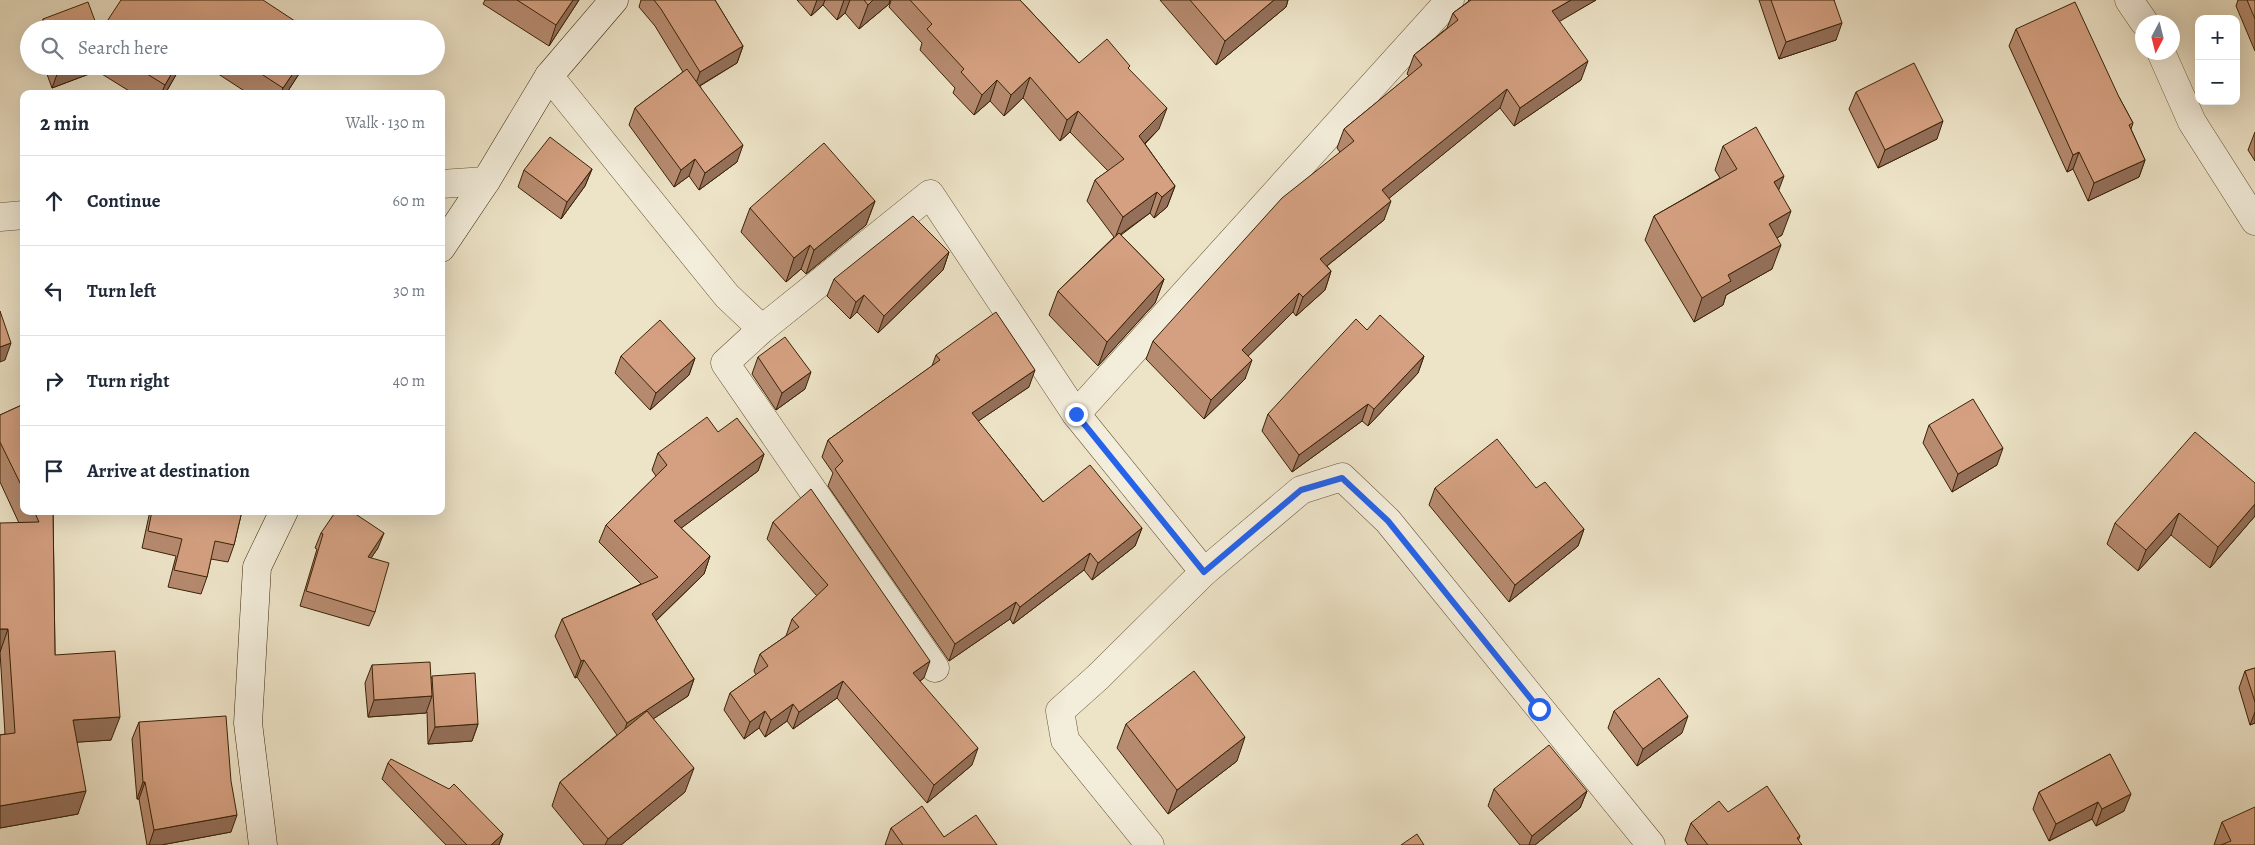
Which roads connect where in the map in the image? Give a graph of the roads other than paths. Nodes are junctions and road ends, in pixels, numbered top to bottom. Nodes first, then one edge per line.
1 (614, 0) edge
2 (1450, 0) edge
3 (2129, 0) edge
4 (2139, 15) edge
5 (2165, 60) edge
6 (549, 76) junction
7 (486, 181) junction
8 (445, 184) edge
9 (20, 215) edge
10 (0, 217) edge
11 (2255, 222) edge
12 (445, 242) edge
13 (762, 329) junction
14 (1076, 414) junction
15 (282, 515) edge
16 (1204, 572) junction
17 (935, 668) dead end
18 (263, 845) edge
19 (1150, 845) edge
20 (1651, 845) edge

1 - 6 street
2 - 14 street
3 - 4 street
5 - 11 street
6 - 7 street
6 - 13 street
7 - 8 street
7 - 12 street
9 - 10 street
13 - 14 street
13 - 17 street
14 - 16 street
15 - 18 street
16 - 19 street
16 - 20 street

